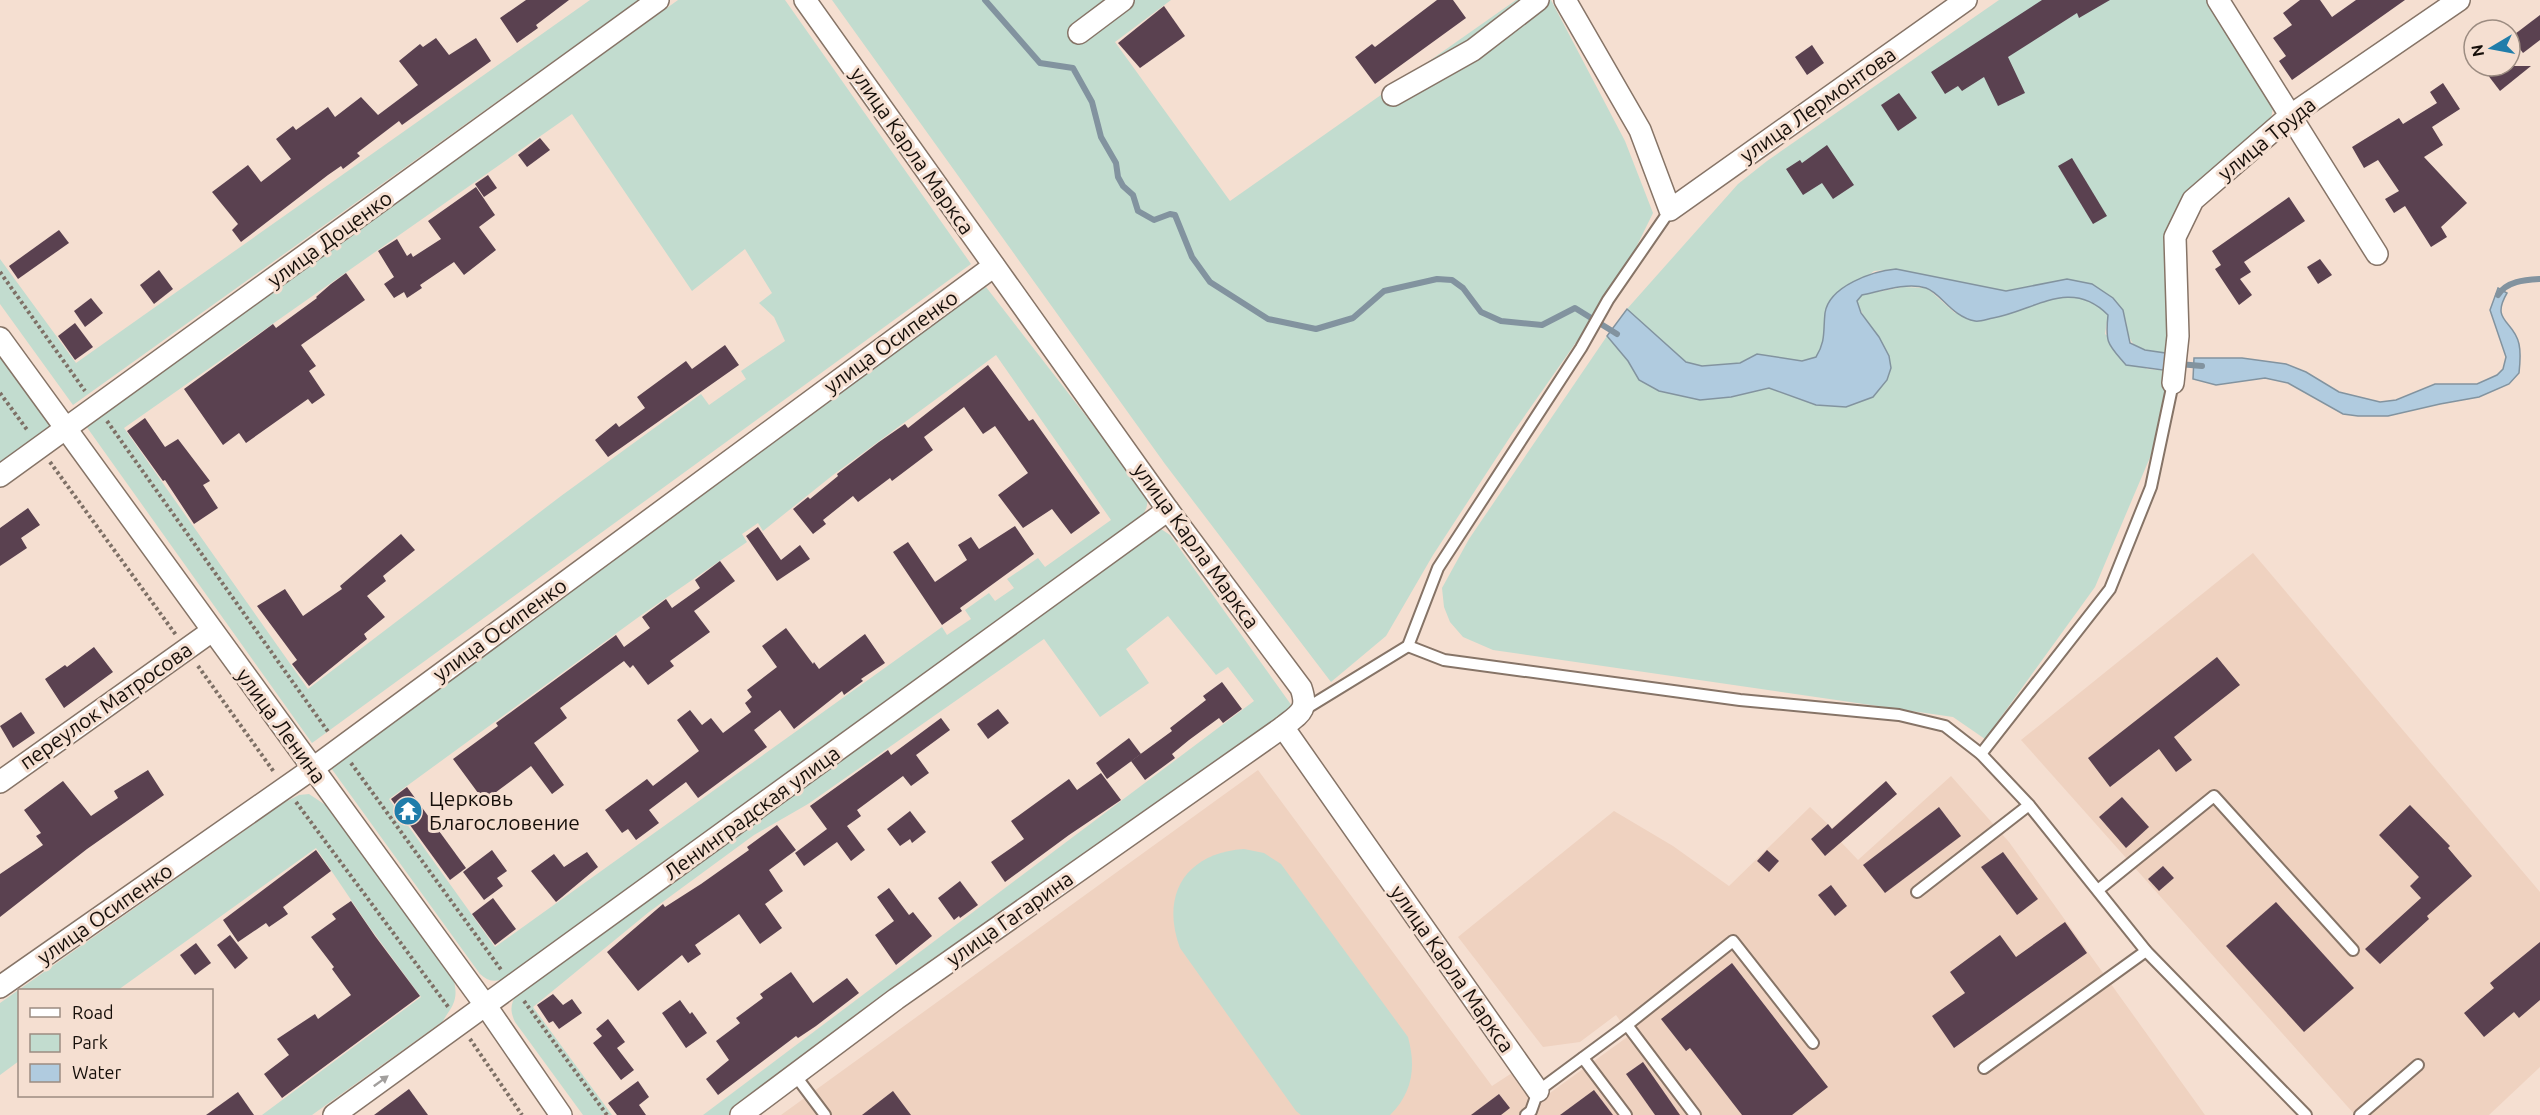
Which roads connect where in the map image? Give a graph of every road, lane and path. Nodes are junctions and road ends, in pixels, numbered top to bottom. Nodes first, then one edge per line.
1 (658, 0) edge
2 (805, 0) edge
3 (1124, 0) edge
4 (1538, 0) edge
5 (1565, 0) edge
6 (1966, 0) edge
7 (2218, 0) edge
8 (2459, 0) edge
9 (1079, 33) dead end
10 (1393, 95) dead end
11 (2291, 115) junction
12 (1670, 210) junction
13 (2378, 254) dead end
14 (994, 266) junction
15 (0, 272) edge
16 (0, 338) edge
17 (2173, 383) joint
18 (0, 393) edge
19 (97, 407) junction
20 (66, 430) junction
21 (40, 448) junction
22 (0, 476) edge
23 (1168, 510) junction
24 (212, 631) junction
25 (1408, 646) junction
26 (186, 650) junction
27 (1302, 711) junction
28 (1283, 728) junction
29 (340, 748) junction
30 (1981, 754) junction
31 (312, 769) junction
32 (0, 782) edge
33 (285, 787) junction
34 (2029, 805) junction
35 (2098, 890) junction
36 (1917, 892) dead end
37 (2353, 950) dead end
38 (2146, 951) junction
39 (0, 987) edge
40 (513, 987) junction
41 (486, 1006) junction
42 (460, 1024) junction
43 (1627, 1025) junction
44 (1813, 1043) dead end
45 (1583, 1058) junction
46 (2418, 1065) dead end
47 (1984, 1068) dead end
48 (795, 1075) junction
49 (1538, 1091) junction
50 (1531, 1114) edge
51 (334, 1115) edge
52 (522, 1115) edge
53 (561, 1115) edge
54 (607, 1115) edge
55 (741, 1115) edge
56 (825, 1115) edge
57 (1626, 1115) edge
58 (1695, 1115) edge
59 (2306, 1115) edge
60 (2360, 1115) edge

1 - 19 street, улица Доценко
2 - 14 street, улица Карла Маркса
3 - 9 street
4 - 10 street
5 - 12 street
6 - 12 street, улица Лермонтова
7 - 11 street
8 - 11 street, улица Труда
11 - 13 street
11 - 17 street, улица Труда
12 - 25 lane
14 - 23 street, улица Карла Маркса
14 - 29 street, улица Осипенко
15 - 19 path
16 - 20 street, улица Ленина
17 - 30 lane
18 - 21 path
19 - 20 street, улица Доценко
19 - 29 path
20 - 21 street, улица Доценко
20 - 24 street, улица Ленина
21 - 22 street, улица Доценко
21 - 26 path
23 - 27 street, улица Карла Маркса
23 - 40 street, Ленинградская улица
24 - 26 street, переулок Матросова
24 - 31 street, улица Ленина
25 - 27 lane
25 - 30 lane
26 - 32 street, переулок Матросова
26 - 33 path
27 - 28 street
28 - 48 street, улица Гагарина
28 - 49 street, улица Карла Маркса
29 - 31 street, улица Осипенко
29 - 40 path
30 - 34 lane
31 - 33 street, улица Осипенко
31 - 41 street, улица Ленина
33 - 39 street, улица Осипенко
33 - 42 path
34 - 35 lane
34 - 36 lane
35 - 37 lane
35 - 38 lane
38 - 47 lane
38 - 59 lane
40 - 41 street, Ленинградская улица
40 - 54 path
41 - 42 street, Ленинградская улица
41 - 53 street, улица Ленина
51 -> 42 street, Ленинградская улица
42 - 52 path
43 - 44 lane
43 - 45 lane
43 - 58 lane
45 - 49 lane
45 - 57 lane
46 - 60 lane
48 - 55 street, улица Гагарина
48 - 56 lane
49 - 50 lane

